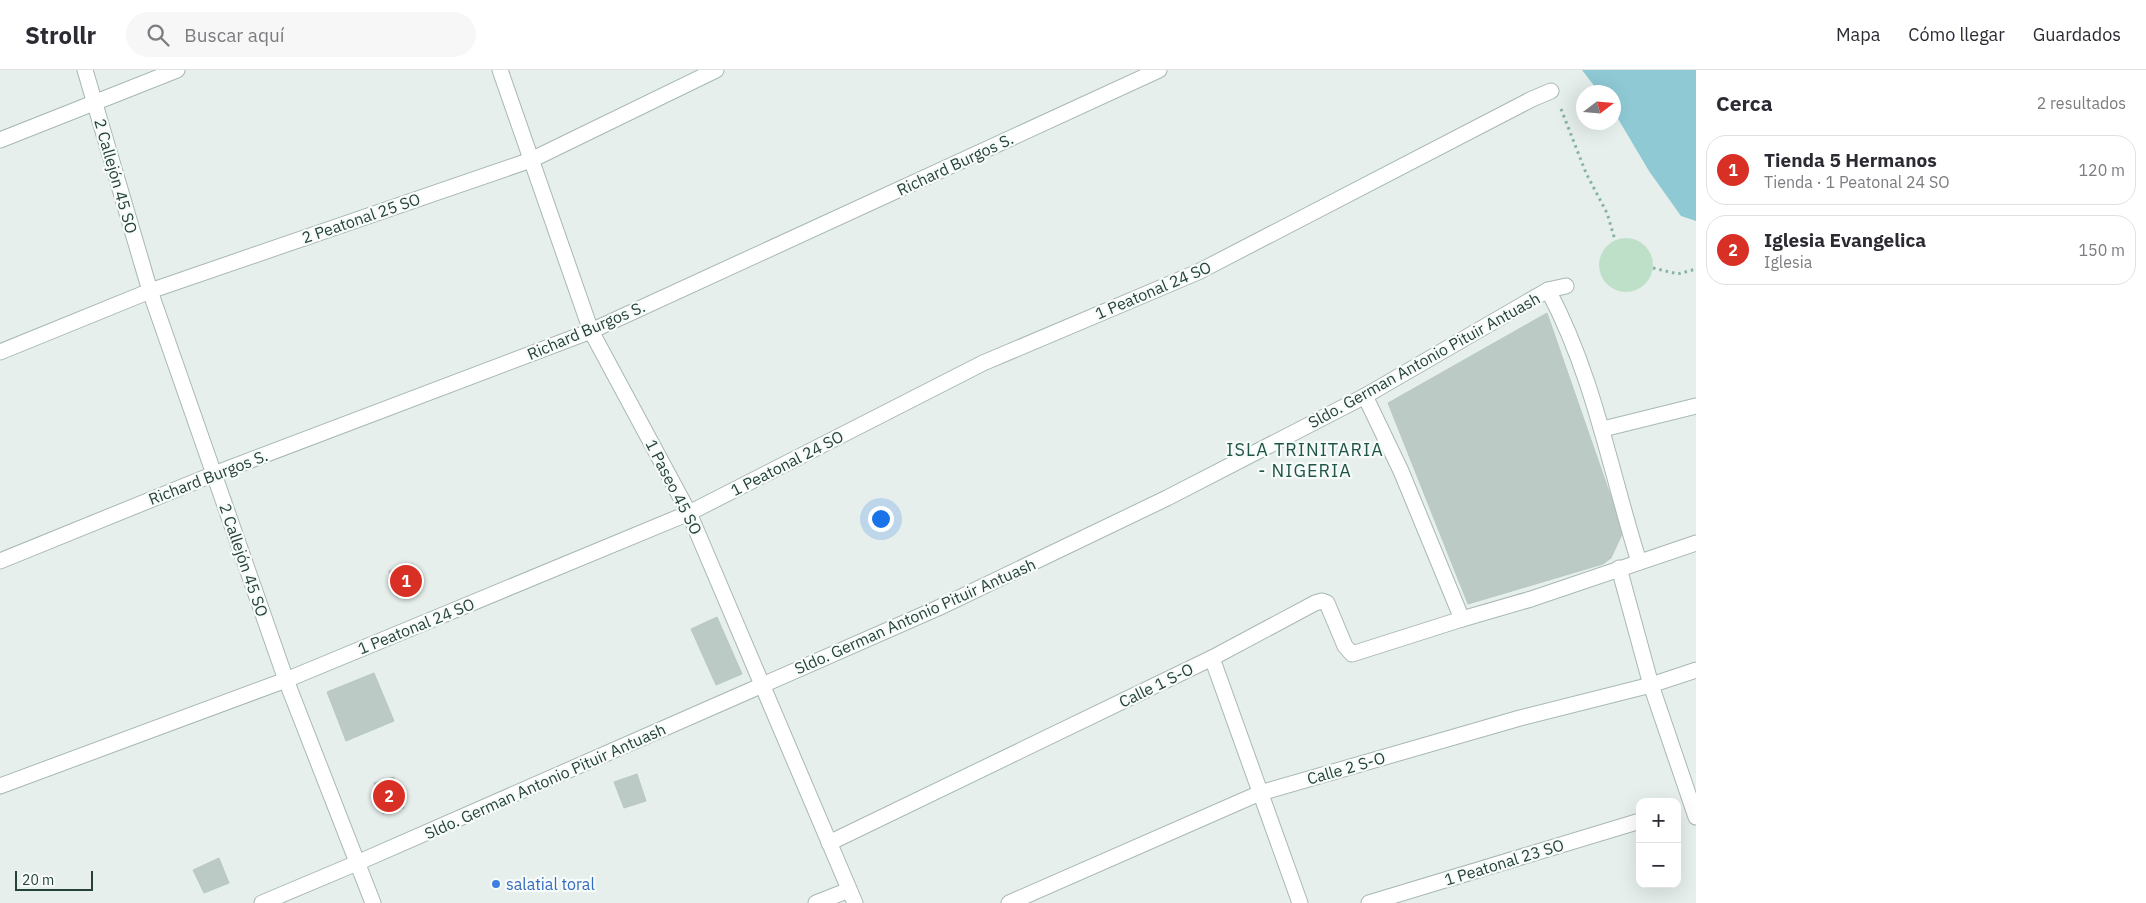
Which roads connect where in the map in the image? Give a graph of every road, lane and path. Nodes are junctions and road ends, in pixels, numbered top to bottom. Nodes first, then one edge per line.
1 (85, 70) edge
2 (177, 70) edge
3 (500, 70) edge
4 (716, 70) edge
5 (1159, 70) edge
6 (1552, 91) joint
7 (94, 102) junction
8 (0, 140) edge
9 (530, 160) junction
10 (1614, 240) dead end
11 (1653, 268) dead end
12 (1696, 269) edge
13 (1566, 286) dead end
14 (1548, 290) junction
15 (150, 291) junction
16 (591, 331) junction
17 (0, 352) edge
18 (1365, 396) junction
19 (1696, 406) edge
20 (1603, 429) junction
21 (214, 474) junction
22 (689, 513) junction
23 (1696, 544) edge
24 (0, 561) edge
25 (1639, 562) junction
26 (1619, 568) junction
27 (1462, 619) junction
28 (1212, 658) junction
29 (1696, 670) edge
30 (286, 680) junction
31 (762, 685) junction
32 (1651, 685) junction
33 (0, 786) edge
34 (1260, 793) junction
35 (1690, 809) edge
36 (1636, 822) edge
37 (830, 844) junction
38 (357, 863) junction
39 (852, 896) edge
40 (262, 903) edge
41 (372, 903) edge
42 (816, 903) edge
43 (1009, 903) edge
44 (1300, 903) edge
45 (1369, 903) edge

1 - 7 street, 2 Callejón 45 SO
2 - 7 street
3 - 9 street, 1 Paseo 45 SO
4 - 9 street, 2 Peatonal 25 SO
5 - 16 street, Richard Burgos S.
6 - 10 path
6 - 22 street, 1 Peatonal 24 SO
7 - 8 street
7 - 15 street, 2 Callejón 45 SO
9 - 15 street, 2 Peatonal 25 SO
9 - 16 street, 1 Paseo 45 SO
11 - 12 path
13 - 14 street, Sldo. German Antonio Pituir Antuash
14 - 18 street, Sldo. German Antonio Pituir Antuash
14 - 20 street
15 - 17 street, 2 Peatonal 25 SO
15 - 21 street, 2 Callejón 45 SO
16 - 21 street, Richard Burgos S.
16 - 22 street, 1 Paseo 45 SO
18 - 27 street
18 - 31 street, Sldo. German Antonio Pituir Antuash
19 - 20 street
20 - 25 street
21 - 24 street, Richard Burgos S.
21 - 30 street, 2 Callejón 45 SO
22 - 30 street, 1 Peatonal 24 SO
22 - 31 street, 1 Paseo 45 SO
23 - 25 street
25 - 26 street
26 - 27 street
26 - 32 street
27 - 28 street, Calle 1 S-O
28 - 34 street
28 - 37 street, Calle 1 S-O
29 - 32 street, Calle 2 S-O
30 - 33 street, 1 Peatonal 24 SO
30 - 38 street, 2 Callejón 45 SO
31 - 37 street, 1 Paseo 45 SO
31 - 38 street, Sldo. German Antonio Pituir Antuash
32 - 34 street, Calle 2 S-O
32 - 35 street
34 - 43 street, Calle 2 S-O
34 - 44 street
36 - 45 street, 1 Peatonal 23 SO
37 - 39 street, 1 Paseo 45 SO
38 - 40 street, Sldo. German Antonio Pituir Antuash
38 - 41 street, 2 Callejón 45 SO
39 - 42 street

